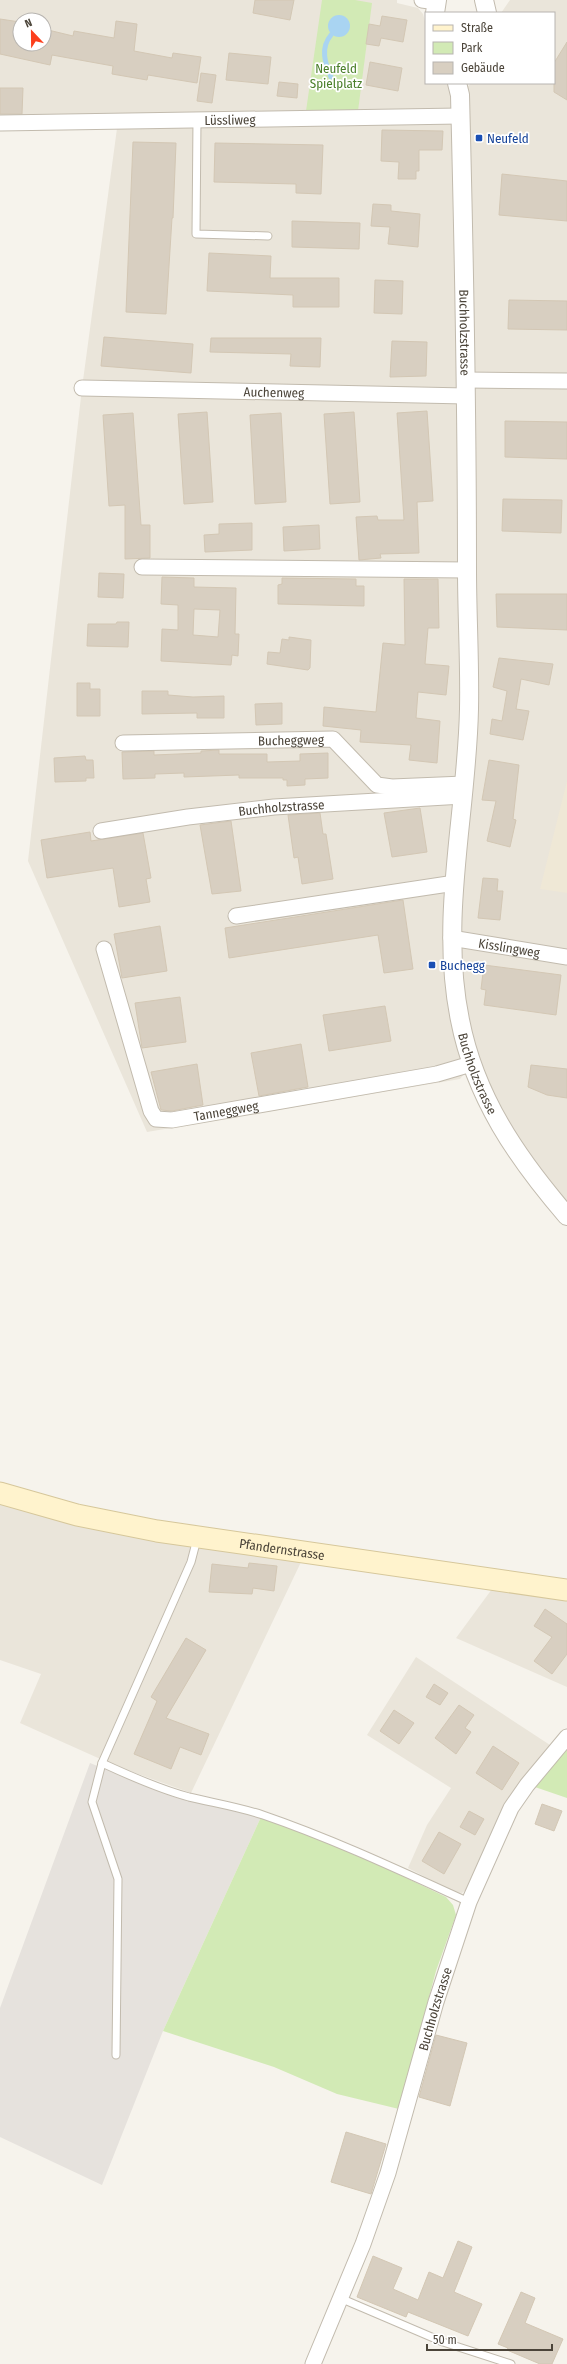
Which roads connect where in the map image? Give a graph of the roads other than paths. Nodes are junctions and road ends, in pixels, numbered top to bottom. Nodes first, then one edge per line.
1 (484, 0) edge
2 (486, 12) edge
3 (460, 87) edge
4 (460, 116) junction
5 (197, 120) junction
6 (0, 123) edge
7 (268, 236) dead end
8 (567, 381) edge
9 (82, 388) dead end
10 (466, 388) junction
11 (142, 567) dead end
12 (467, 570) junction
13 (123, 742) dead end
14 (464, 790) junction
15 (101, 831) dead end
16 (454, 883) junction
17 (236, 916) dead end
18 (452, 938) junction
19 (104, 948) dead end
20 (567, 957) edge
21 (471, 1064) junction
22 (567, 1216) edge
23 (0, 1493) edge
24 (198, 1537) junction
25 (567, 1590) edge
26 (567, 1737) edge
27 (102, 1763) junction
28 (469, 1902) junction
29 (116, 2055) dead end
30 (340, 2298) junction
31 (312, 2364) edge
32 (512, 2364) edge

1 - 2 street
3 - 4 street, Buchholzstrasse
4 - 5 street, Lüssliweg
4 - 10 street, Buchholzstrasse
5 - 6 street, Lüssliweg
5 - 7 lane
8 - 10 street, Auchenweg
9 - 10 street, Auchenweg
10 - 12 street, Buchholzstrasse
11 - 12 street
12 - 14 street, Buchholzstrasse
13 - 14 street, Bucheggweg
14 - 15 street, Buchholzstrasse
14 - 16 street, Buchholzstrasse
16 - 17 street
16 - 18 street, Buchholzstrasse
18 - 20 street, Kisslingweg
18 - 21 street, Buchholzstrasse
19 - 21 street, Tanneggweg
21 - 22 street, Buchholzstrasse
23 - 24 main road, Pfandernstrasse
24 - 25 main road, Pfandernstrasse
24 - 27 lane
26 - 28 street, Buchholzstrasse
27 - 28 lane
27 - 29 lane
28 - 30 street, Buchholzstrasse
30 - 31 street, Buchholzstrasse
30 - 32 lane

